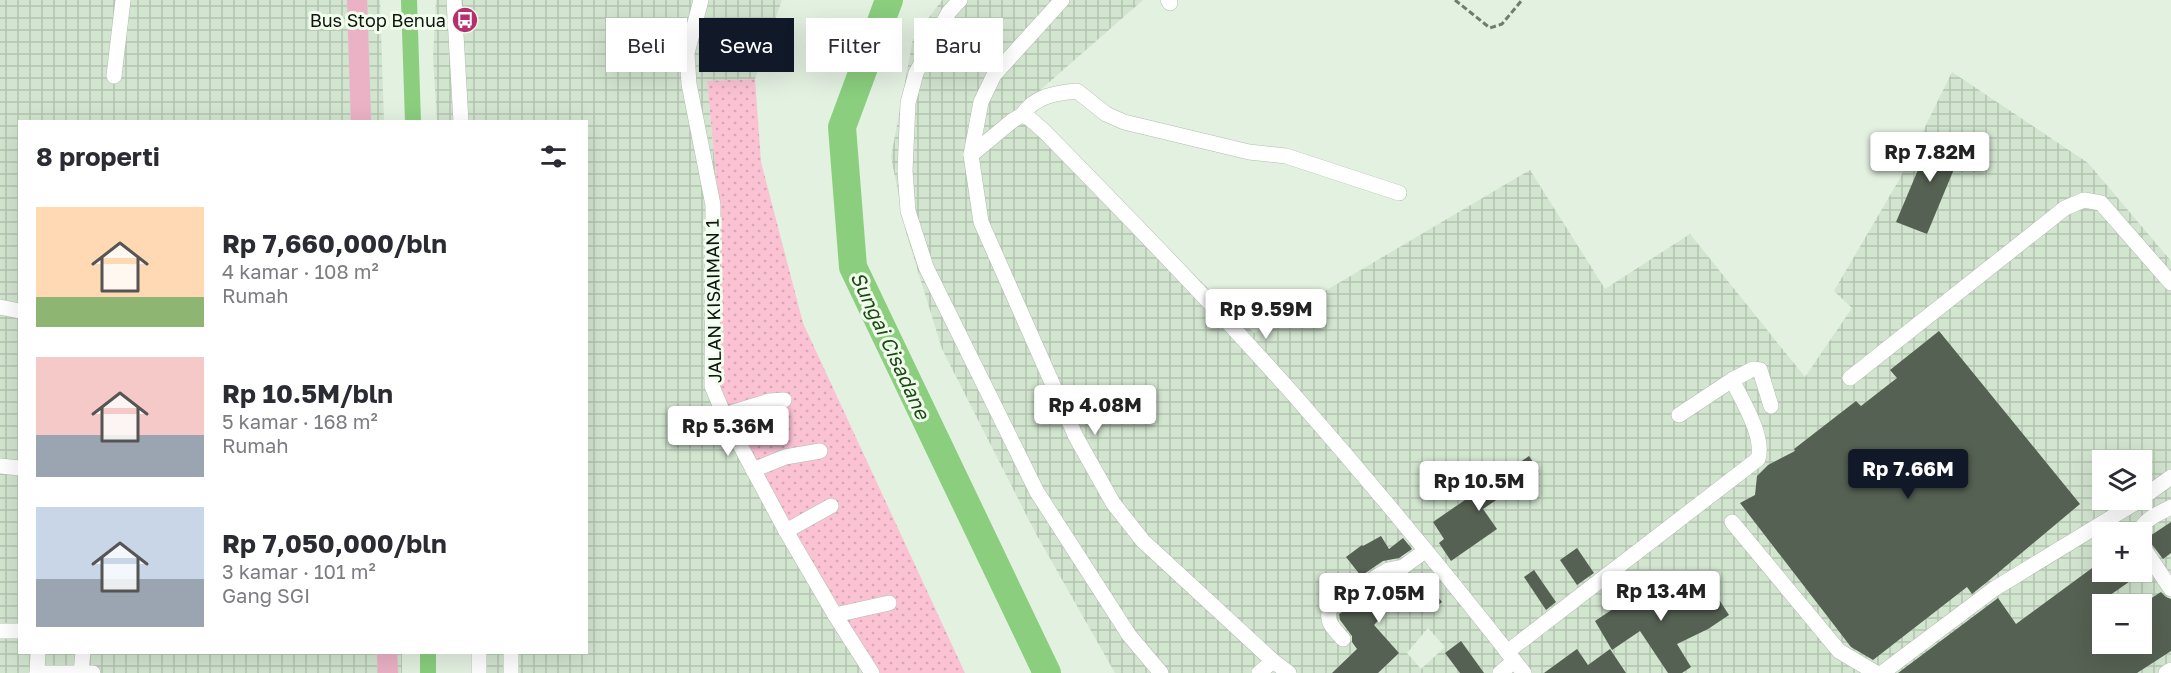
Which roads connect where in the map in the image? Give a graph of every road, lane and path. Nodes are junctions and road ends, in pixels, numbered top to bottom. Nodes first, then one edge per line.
1 (123, 0) edge
2 (357, 0) edge
3 (454, 0) edge
4 (701, 0) edge
5 (960, 0) edge
6 (1062, 0) edge
7 (1455, 0) edge
8 (1522, 0) edge
9 (114, 76) dead end
10 (1022, 115) junction
11 (361, 120) edge
12 (461, 120) edge
13 (971, 155) junction
14 (1399, 193) dead end
15 (2171, 284) edge
16 (0, 307) edge
17 (18, 311) edge
18 (1850, 378) dead end
19 (1732, 380) junction
20 (784, 400) dead end
21 (1772, 406) dead end
22 (724, 415) junction
23 (1679, 415) dead end
24 (820, 452) dead end
25 (0, 466) edge
26 (18, 468) edge
27 (753, 470) junction
28 (2171, 477) edge
29 (2152, 491) edge
30 (831, 507) dead end
31 (2171, 507) edge
32 (2123, 510) edge
33 (1732, 522) dead end
34 (2146, 522) edge
35 (786, 531) junction
36 (1425, 551) junction
37 (2152, 561) edge
38 (2171, 589) edge
39 (889, 603) dead end
40 (835, 615) junction
41 (0, 631) edge
42 (18, 631) edge
43 (1343, 639) dead end
44 (38, 654) edge
45 (83, 654) edge
46 (387, 654) edge
47 (478, 654) edge
48 (511, 654) edge
49 (1274, 661) junction
50 (1515, 662) edge
51 (2171, 670) edge
52 (37, 673) edge
53 (81, 673) edge
54 (93, 673) edge
55 (388, 673) edge
56 (479, 673) edge
57 (511, 673) edge
58 (872, 673) edge
59 (1161, 673) edge
60 (1259, 673) edge
61 (1289, 673) edge
62 (1500, 673) edge
63 (1876, 673) edge
64 (1882, 673) edge
65 (2166, 673) edge

1 - 9 street
2 - 11 main road
3 - 12 street
4 - 22 street, JALAN KISAIMAN 1
5 - 59 street
6 - 13 street
7 - 8 path
10 - 13 street
10 - 14 street
10 - 36 street
13 - 49 street
15 - 18 street
16 - 17 street
19 - 21 street
19 - 23 street
19 - 50 street
20 - 22 street
22 - 27 street, JALAN KISAIMAN 1
24 - 27 street
25 - 26 street
27 - 35 street, JALAN KISAIMAN 1
28 - 29 street
30 - 35 street
31 - 34 street
32 - 64 street
33 - 63 street
35 - 40 street, JALAN KISAIMAN 1
36 - 43 street
36 - 50 street
37 - 38 street
39 - 40 street
40 - 58 street, JALAN KISAIMAN 1
41 - 42 street
44 - 52 street
45 - 53 street
46 - 55 main road
47 - 56 street
48 - 57 street
49 - 60 street
49 - 61 street
50 - 62 street
51 - 65 street
52 - 53 street
53 - 54 street

